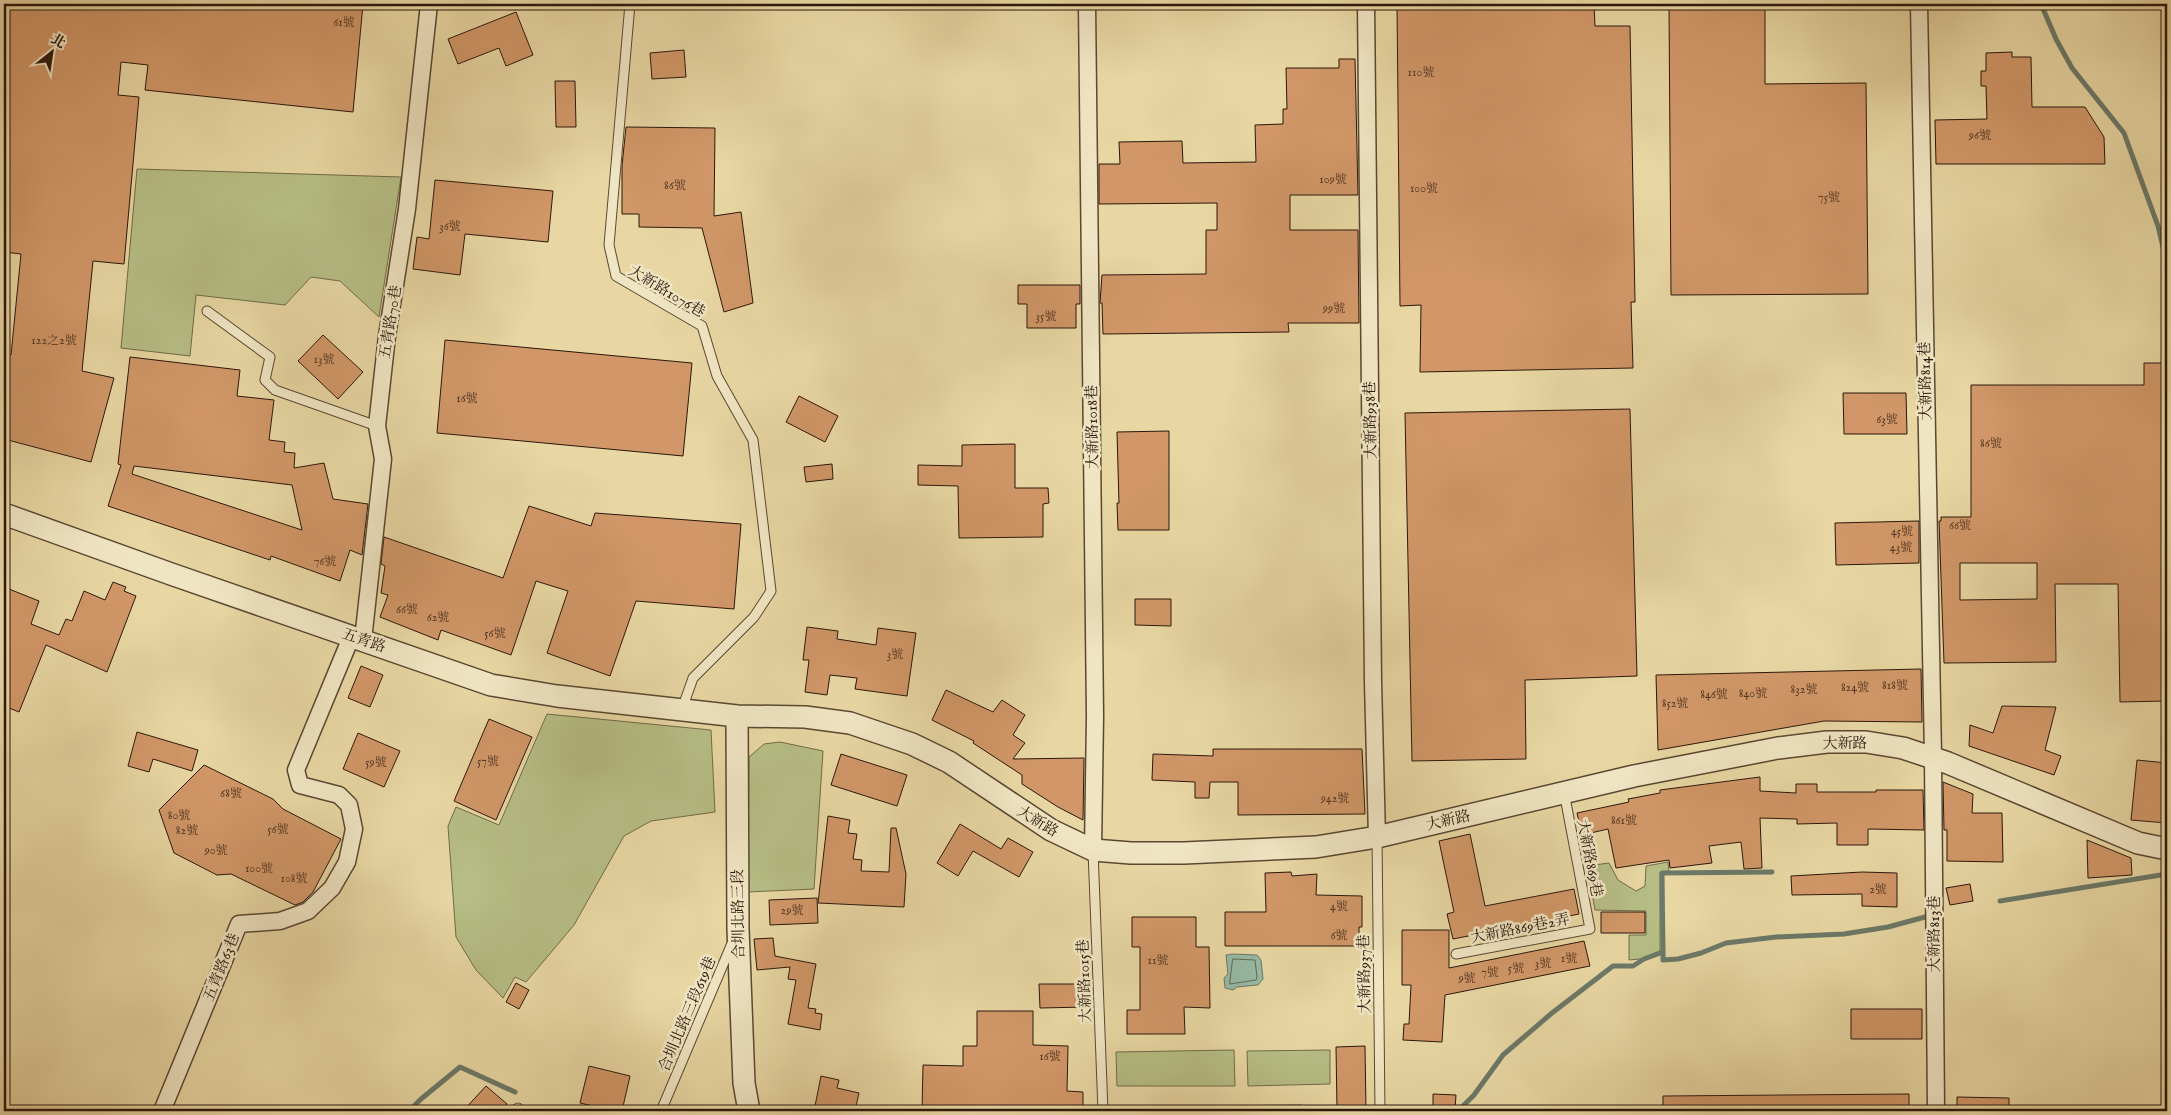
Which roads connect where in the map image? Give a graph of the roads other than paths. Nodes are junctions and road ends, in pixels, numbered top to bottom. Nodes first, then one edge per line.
1 (429, 4) edge
2 (630, 4) edge
3 (1087, 4) edge
4 (1366, 4) edge
5 (1920, 4) edge
6 (207, 311) dead end
7 (377, 426) junction
8 (4, 514) edge
9 (357, 638) junction
10 (682, 709) junction
11 (737, 716) junction
12 (1933, 758) junction
13 (1564, 792) junction
14 (1377, 837) junction
15 (2167, 849) edge
16 (1092, 850) junction
17 (738, 928) junction
18 (1590, 929) joint
19 (1456, 954) dead end
20 (162, 1111) edge
21 (661, 1111) edge
22 (749, 1111) edge
23 (1103, 1111) edge
24 (1380, 1111) edge
25 (1936, 1111) edge

1 - 7 street, 五青路70巷
2 - 10 lane, 大新路1076巷
3 - 16 street, 大新路1018巷
4 - 14 street, 大新路938巷
5 - 12 street, 大新路814巷
6 - 7 lane
7 - 9 street, 五青路70巷
8 - 9 street, 五青路
9 - 10 street, 五青路
9 - 20 street, 五青路63巷
10 - 11 street, 五青路
11 - 16 street, 大新路
11 - 17 street, 合圳北路三段
12 - 13 street, 大新路
12 - 15 street, 大新路
12 - 25 street, 大新路813巷
13 - 14 street, 大新路
13 - 18 lane, 大新路869巷
14 - 16 street, 大新路
14 - 24 lane, 大新路937巷
16 - 23 lane, 大新路1015巷
17 - 21 lane, 合圳北路三段619巷
17 - 22 street, 合圳北路三段
18 - 19 lane, 大新路869巷2弄

